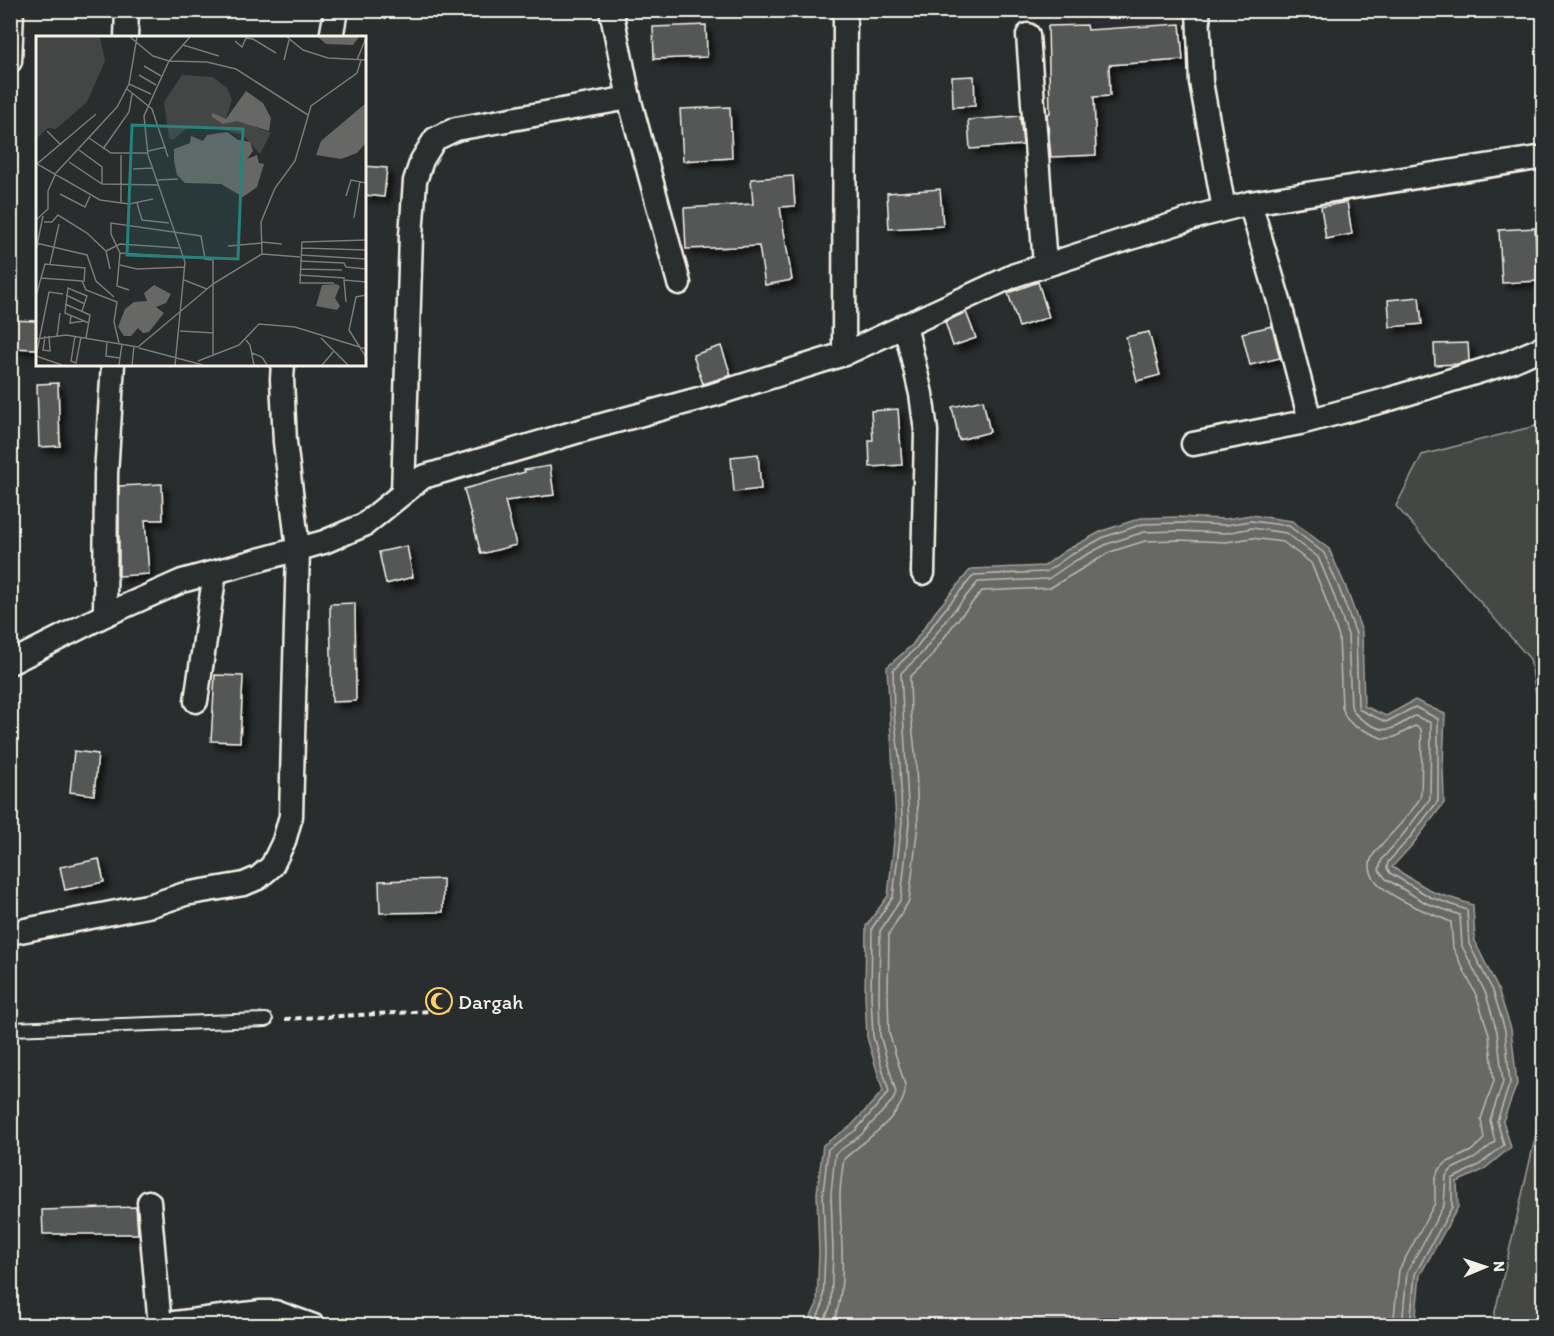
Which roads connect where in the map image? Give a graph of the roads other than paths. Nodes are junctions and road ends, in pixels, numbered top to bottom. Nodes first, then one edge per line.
1 (12, 10) edge
2 (127, 10) edge
3 (336, 10) edge
4 (611, 10) edge
5 (845, 10) edge
6 (1198, 10) edge
7 (1028, 35) dead end
8 (126, 36) edge
9 (331, 36) edge
10 (10, 61) edge
11 (629, 98) junction
12 (1544, 157) edge
13 (1250, 203) junction
14 (1224, 209) junction
15 (1045, 265) junction
16 (679, 283) dead end
17 (905, 326) junction
18 (1544, 347) edge
19 (844, 354) junction
20 (113, 366) edge
21 (283, 366) edge
22 (1310, 420) junction
23 (1193, 444) dead end
24 (404, 493) junction
25 (298, 549) junction
26 (214, 572) junction
27 (923, 573) dead end
28 (105, 615) junction
29 (10, 663) edge
30 (196, 701) dead end
31 (10, 933) edge
32 (266, 1020) road end
33 (10, 1029) edge
34 (149, 1202) dead end
35 (160, 1325) edge
36 (314, 1326) edge

1 - 10 street
2 - 8 street
3 - 9 street
4 - 11 street
5 - 19 street
6 - 14 street
7 - 15 street
11 - 16 street
11 - 24 street
12 - 13 street
13 - 14 street
13 - 22 street
14 - 15 street
15 - 17 street
17 - 19 street
17 - 27 street
18 - 22 street
19 - 24 street
20 - 28 street
21 - 25 street
22 - 23 street
24 - 25 street
25 - 26 street
25 - 31 street
26 - 28 street
26 - 30 street
28 - 29 street
32 - 33 lane
34 - 35 street
35 - 36 street

